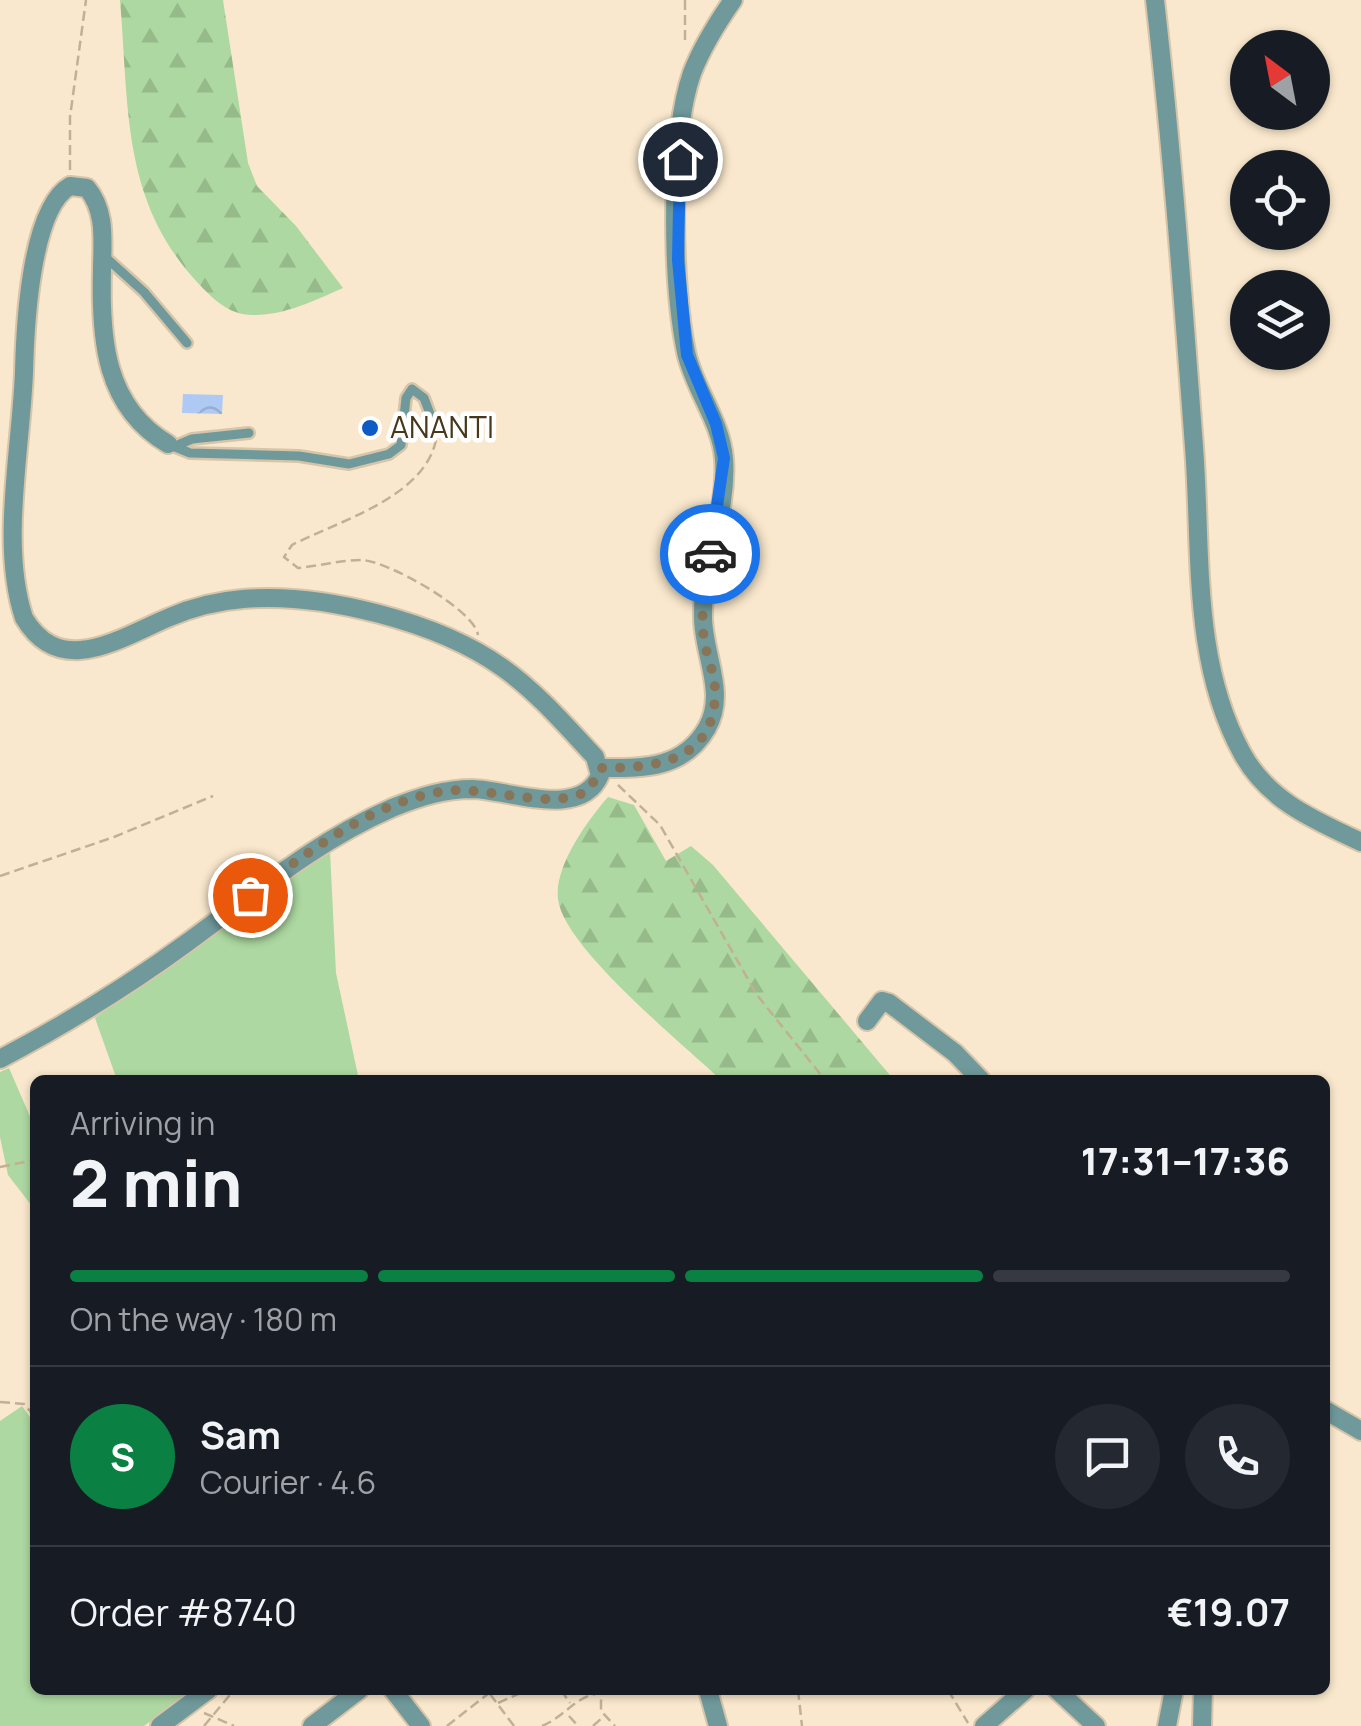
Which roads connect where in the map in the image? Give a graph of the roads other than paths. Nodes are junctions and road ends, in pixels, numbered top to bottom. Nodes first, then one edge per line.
1 (733, 0) edge
2 (1155, 0) edge
3 (102, 254) junction
4 (187, 343) dead end
5 (436, 427) road end
6 (249, 432) dead end
7 (170, 446) junction
8 (600, 771) junction
9 (1361, 842) edge
10 (867, 1022) dead end
11 (0, 1059) edge
12 (976, 1075) edge
13 (1330, 1413) edge
14 (1361, 1431) edge
15 (201, 1695) edge
16 (352, 1695) edge
17 (397, 1695) edge
18 (709, 1695) edge
19 (1018, 1695) edge
20 (1062, 1695) edge
21 (1173, 1695) edge
22 (1203, 1695) edge
23 (160, 1726) edge
24 (312, 1726) edge
25 (421, 1726) edge
26 (718, 1726) edge
27 (984, 1726) edge
28 (1096, 1726) edge
29 (1167, 1726) edge
30 (1202, 1726) edge

1 - 8 street
2 - 9 street
3 - 4 lane
3 - 7 street
3 - 8 street
5 - 7 lane
6 - 7 lane
8 - 11 street
10 - 12 street
13 - 14 street
15 - 23 street
16 - 24 street
17 - 25 street
18 - 26 street
19 - 27 street
20 - 28 street
21 - 29 street
22 - 30 street

